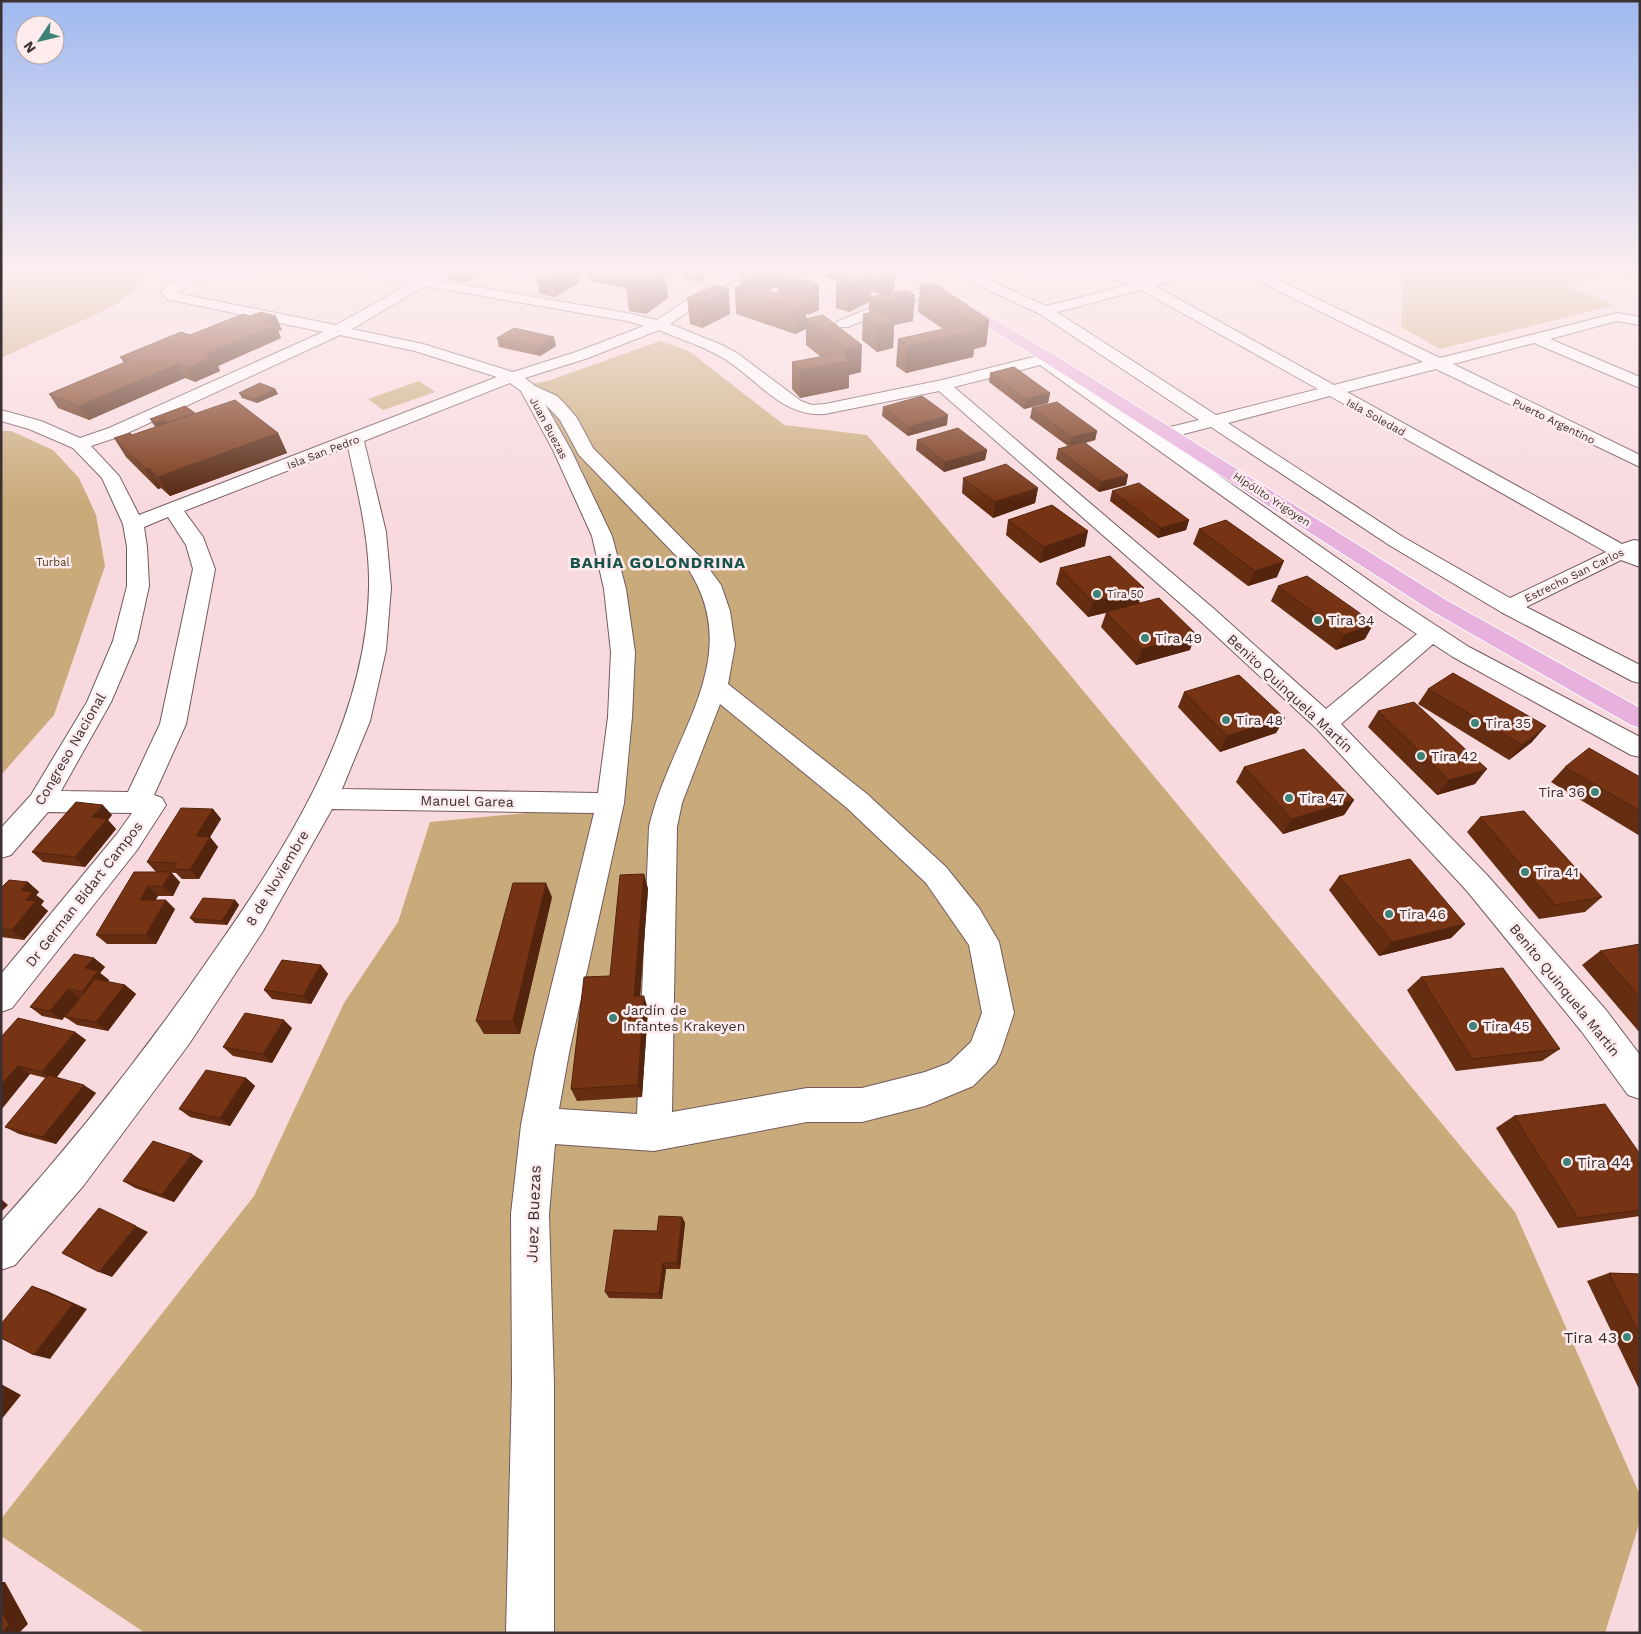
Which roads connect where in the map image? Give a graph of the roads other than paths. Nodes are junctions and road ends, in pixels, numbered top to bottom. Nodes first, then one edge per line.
1 (297, 349) edge
2 (426, 349) edge
3 (595, 349) edge
4 (719, 349) edge
5 (1031, 349) edge
6 (1042, 349) edge
7 (1103, 349) edge
8 (1256, 349) edge
9 (1407, 349) edge
10 (1496, 349) edge
11 (1561, 349) edge
12 (1046, 359) junction
13 (1437, 364) junction
14 (520, 383) junction
15 (1640, 383) edge
16 (942, 385) junction
17 (1331, 392) junction
18 (1, 415) edge
19 (1212, 422) junction
20 (1173, 432) junction
21 (355, 439) junction
22 (79, 444) junction
23 (1640, 462) edge
24 (172, 510) junction
25 (133, 524) junction
26 (1634, 552) edge
27 (1509, 607) junction
28 (1432, 633) junction
29 (1640, 675) edge
30 (716, 687) junction
31 (1640, 707) edge
32 (1640, 719) edge
33 (1326, 723) junction
34 (1640, 748) edge
35 (324, 799) junction
36 (41, 802) junction
37 (137, 802) junction
38 (610, 803) junction
39 (1, 847) edge
40 (1, 998) edge
41 (1640, 1083) edge
42 (539, 1125) junction
43 (654, 1133) junction
44 (1, 1250) edge
45 (530, 1633) edge

1 - 22 street
2 - 14 street
3 - 14 street, Isla San Pedro
4 - 16 street
5 - 12 main road, Hipólito Yrigoyen
6 - 20 main road, Hipólito Yrigoyen
7 - 19 street
8 - 17 street, Isla Soledad
9 - 13 street, Puerto Argentino
10 - 13 street
11 - 15 street
12 - 16 street
12 - 20 main road, Hipólito Yrigoyen
12 - 28 street
13 - 17 street
13 - 23 street, Puerto Argentino
14 - 21 street, Isla San Pedro
14 - 30 street
14 - 38 street, Juan Buezas
16 - 33 street, Benito Quinquela Martín
17 - 19 street
17 - 26 street, Isla Soledad
18 - 22 street, Congreso Nacional
19 - 20 street
19 - 27 street
20 - 31 main road, Hipólito Yrigoyen
20 - 32 main road, Hipólito Yrigoyen
21 - 24 street, Isla San Pedro
21 - 35 street, 8 de Noviembre
22 - 25 street, Congreso Nacional
24 - 25 street, Isla San Pedro
24 - 37 street
25 - 36 street, Congreso Nacional
26 - 27 street, Estrecho San Carlos
27 - 29 street
28 - 33 street
28 - 34 street
30 - 43 street
30 - 43 street
33 - 41 street, Benito Quinquela Martín
35 - 38 street, Manuel Garea
35 - 44 street, 8 de Noviembre
36 - 37 street, Dr German Bidart Campos
36 - 39 street, Congreso Nacional
37 - 40 street, Dr German Bidart Campos
38 - 42 street, Juez Buezas
42 - 43 street
42 - 45 street, Juez Buezas

